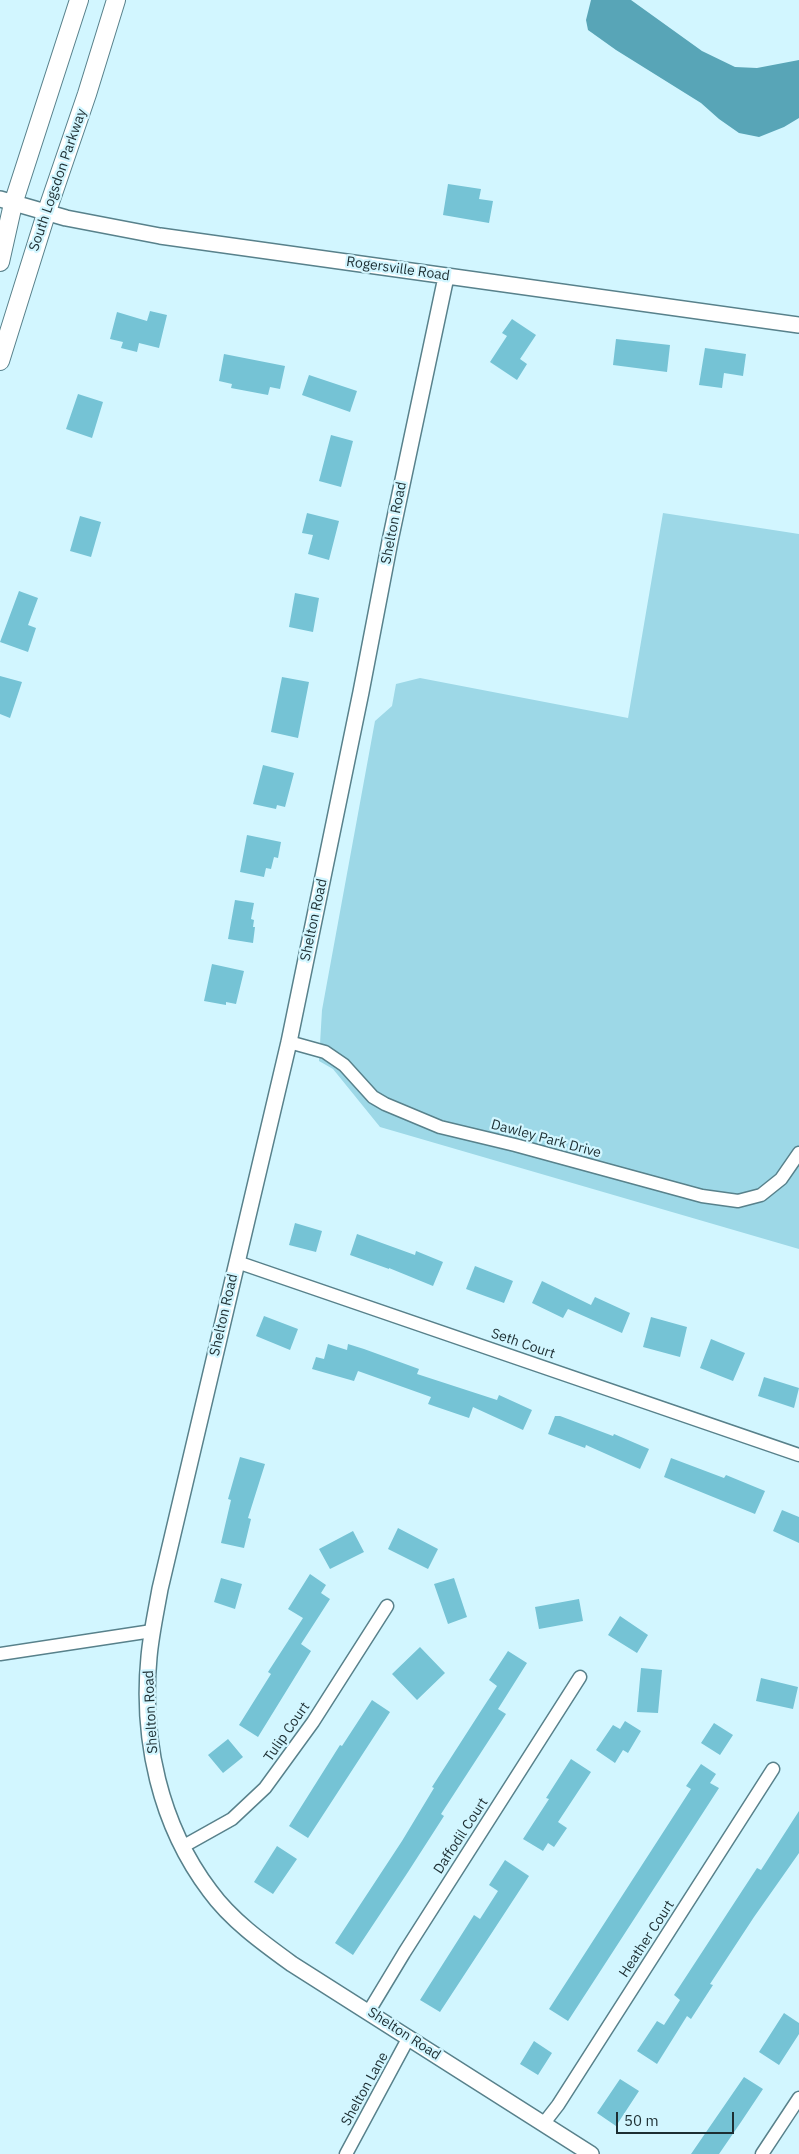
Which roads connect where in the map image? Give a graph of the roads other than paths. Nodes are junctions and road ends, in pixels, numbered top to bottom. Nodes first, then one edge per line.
1 (79, 0) edge
2 (116, 0) edge
3 (7, 201) edge
4 (46, 214) junction
5 (0, 262) edge
6 (446, 277) junction
7 (799, 325) edge
8 (0, 361) edge
9 (288, 1042) junction
10 (799, 1153) edge
11 (237, 1262) junction
12 (799, 1455) edge
13 (387, 1606) dead end
14 (152, 1631) junction
15 (0, 1654) edge
16 (580, 1677) dead end
17 (773, 1769) dead end
18 (182, 1848) junction
19 (369, 2012) junction
20 (410, 2038) junction
21 (799, 2098) edge
22 (544, 2123) junction
23 (346, 2154) edge
24 (591, 2154) edge
25 (762, 2154) edge

1 - 3 main road
2 - 4 main road, South Logsdon Parkway
3 - 4 street, Rogersville Road
3 - 5 main road
4 - 6 street, Rogersville Road
4 - 8 main road, South Logsdon Parkway
6 - 7 street, Rogersville Road
6 - 9 street, Shelton Road
9 - 10 street, Dawley Park Drive
9 - 11 street, Shelton Road
11 - 12 street, Seth Court
11 - 14 street, Shelton Road
13 - 18 street, Tulip Court
14 - 15 street
14 - 18 street, Shelton Road
16 - 19 street, Daffodil Court
17 - 22 street, Heather Court
18 - 19 street, Shelton Road
19 - 20 street, Shelton Road
20 - 22 street, Shelton Road
20 - 23 street, Shelton Lane
21 - 25 street
22 - 24 street, Shelton Road

